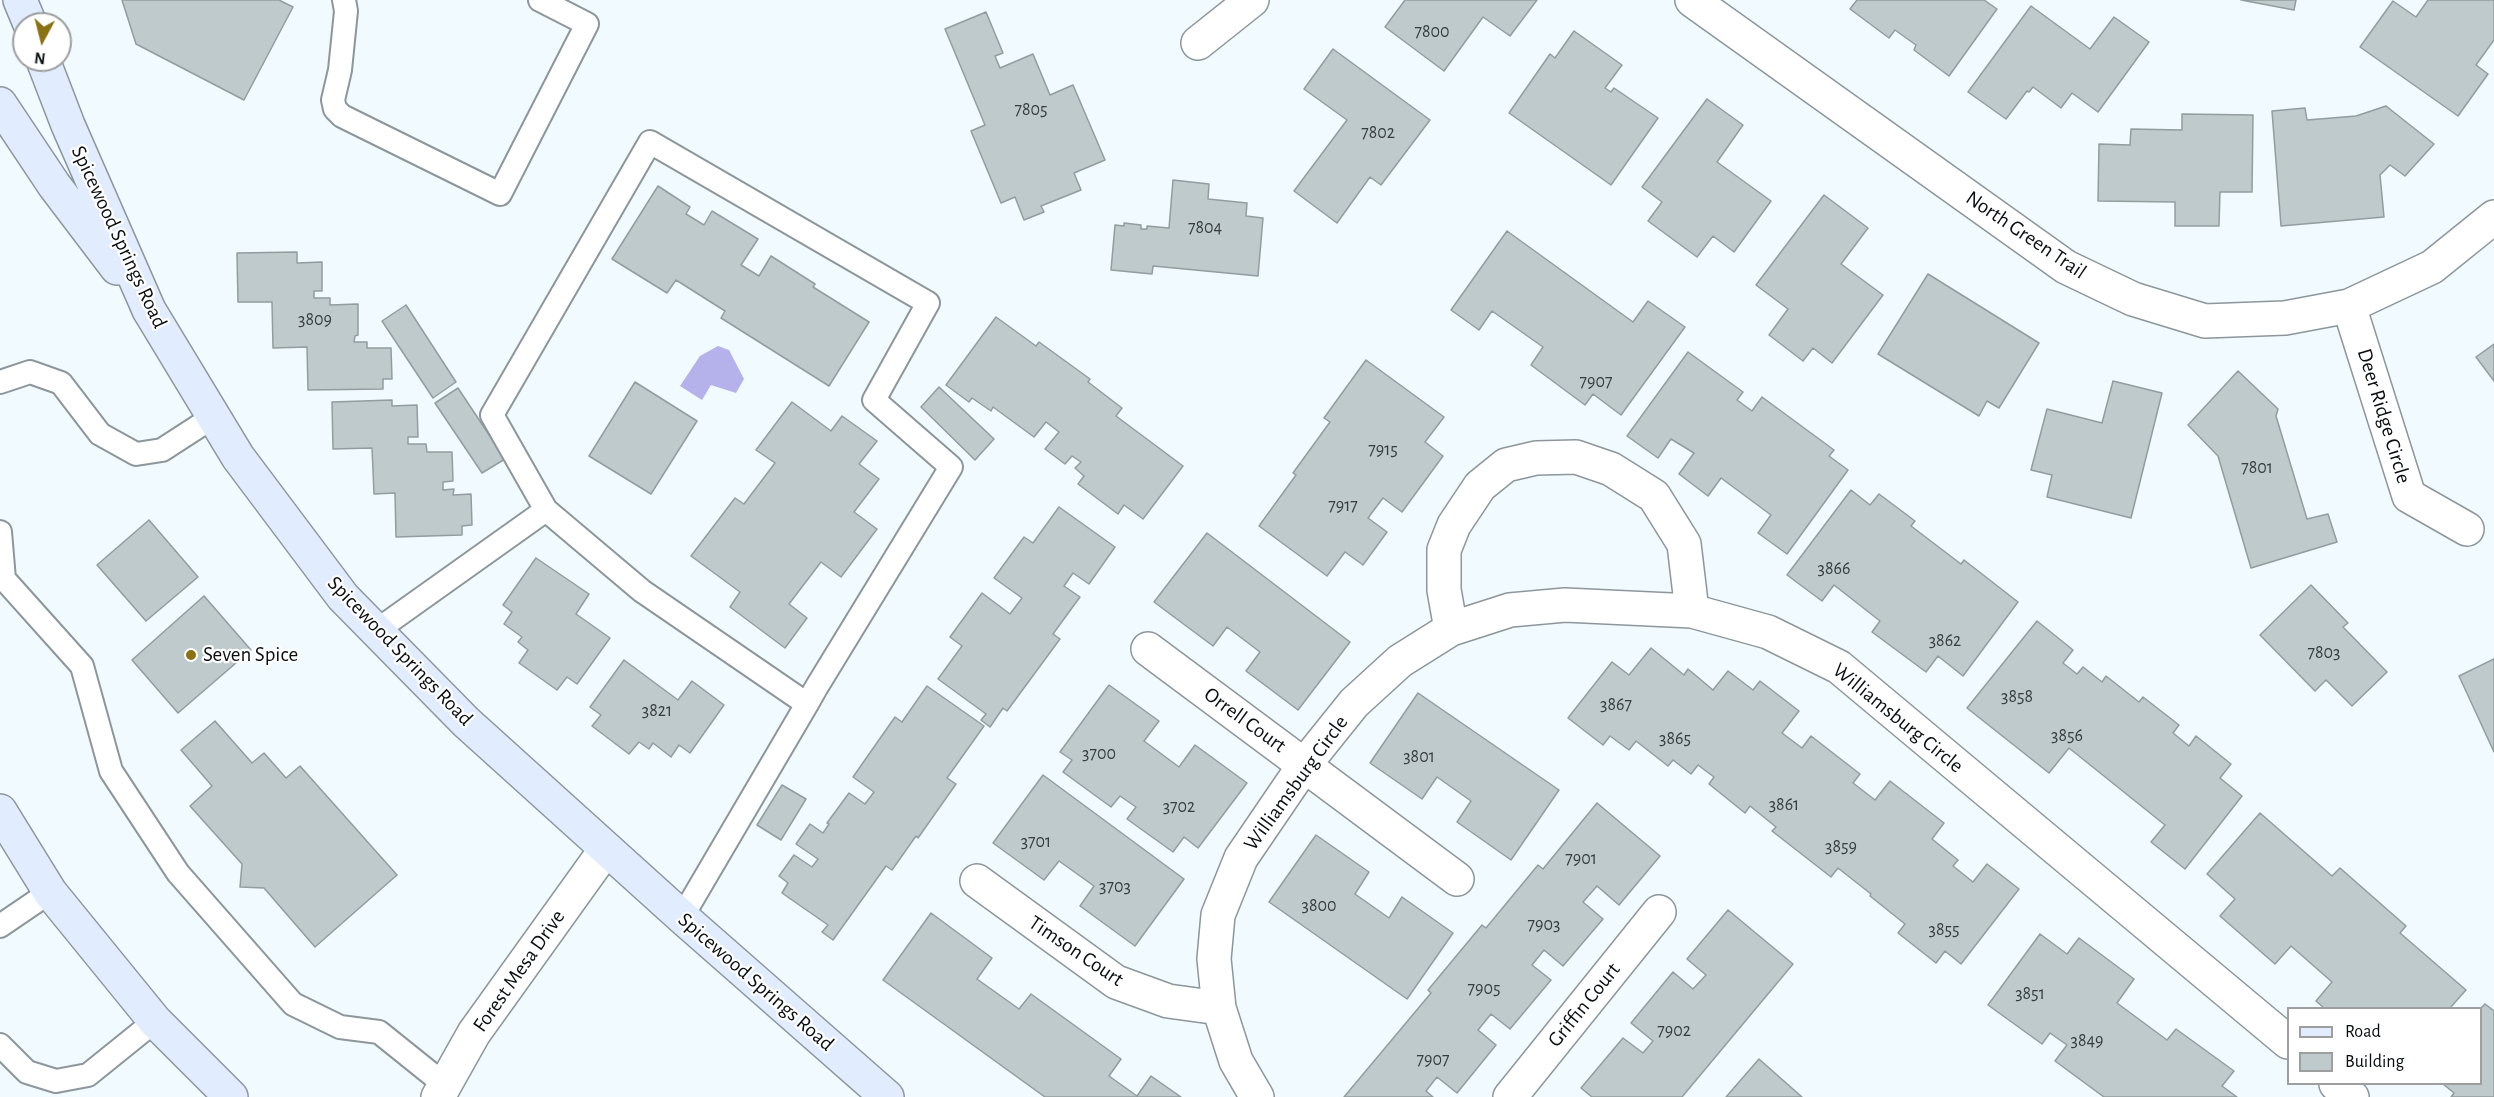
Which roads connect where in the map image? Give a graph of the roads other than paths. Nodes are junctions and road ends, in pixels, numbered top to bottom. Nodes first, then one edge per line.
1 (344, 0) edge
2 (540, 0) edge
3 (1252, 0) edge
4 (1692, 0) edge
5 (1198, 44) dead end
6 (48, 72) edge
7 (0, 104) edge
8 (2494, 217) edge
9 (2349, 306) junction
10 (149, 310) junction
11 (0, 382) edge
12 (213, 417) junction
13 (546, 510) junction
14 (2467, 529) dead end
15 (0, 532) edge
16 (2, 565) edge
17 (1692, 611) junction
18 (1451, 629) junction
19 (376, 631) junction
20 (1148, 648) dead end
21 (807, 704) junction
22 (1305, 764) junction
23 (0, 811) edge
24 (606, 849) junction
25 (1457, 879) dead end
26 (977, 881) dead end
27 (50, 892) junction
28 (1659, 912) dead end
29 (682, 917) junction
30 (0, 926) edge
31 (1219, 1008) junction
32 (154, 1021) junction
33 (2287, 1040) edge
34 (0, 1045) edge
35 (2338, 1085) edge
36 (442, 1091) edge
37 (231, 1097) edge
38 (887, 1097) edge
39 (1257, 1097) edge
40 (1510, 1097) edge
41 (2352, 1097) edge

1 - 2 lane
3 - 5 street
4 - 9 street, North Green Trail
6 - 10 main road, Spicewood Springs Road
7 - 10 main road
8 - 9 street, North Green Trail
9 - 14 street, Deer Ridge Circle
10 - 12 main road, Spicewood Springs Road
11 - 12 lane
12 - 19 main road, Spicewood Springs Road
13 - 19 lane
13 - 21 lane
13 - 21 lane
15 - 16 lane
16 - 36 lane
17 - 18 street, Williamsburg Circle
17 - 18 street
17 - 33 street, Williamsburg Circle
18 - 22 street, Williamsburg Circle
19 - 24 main road, Spicewood Springs Road
20 - 22 street, Orrell Court
21 - 29 lane
22 - 25 street, Orrell Court
22 - 31 street, Williamsburg Circle
23 - 27 main road
24 - 29 main road, Spicewood Springs Road
24 - 36 street, Forest Mesa Drive
26 - 31 street, Timson Court
27 - 30 lane
27 - 32 main road
28 - 40 street, Griffin Court
29 - 38 main road, Spicewood Springs Road
31 - 39 street, Williamsburg Circle
32 - 34 lane
32 - 37 main road
35 - 41 street

